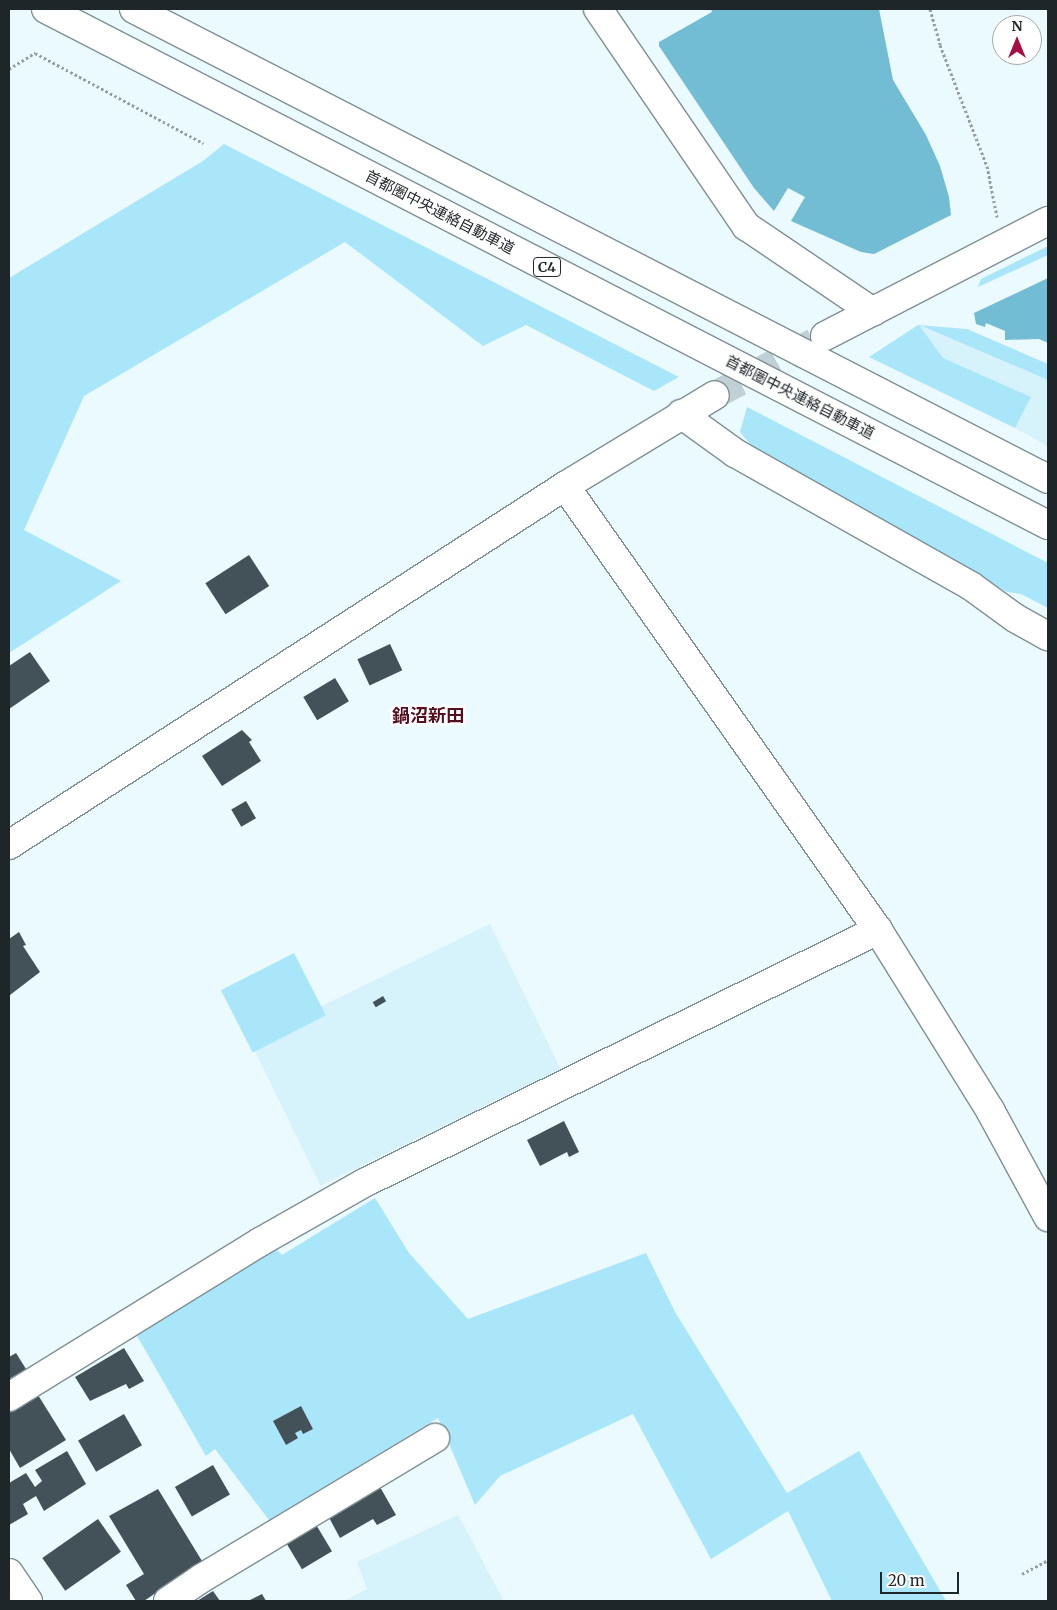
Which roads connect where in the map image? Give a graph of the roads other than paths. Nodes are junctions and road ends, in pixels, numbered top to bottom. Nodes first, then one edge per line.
1 (46, 9) edge
2 (134, 9) edge
3 (598, 9) edge
4 (1048, 221) edge
5 (873, 312) junction
6 (825, 336) tunnel mouth
7 (715, 395) tunnel mouth
8 (681, 414) junction
9 (1048, 479) edge
10 (565, 486) junction
11 (1048, 525) edge
12 (1048, 636) edge
13 (9, 845) edge
14 (878, 930) junction
15 (1048, 1218) edge
16 (9, 1397) edge
17 (435, 1438) dead end
18 (9, 1573) edge
19 (28, 1601) edge
20 (168, 1601) edge

1 - 11 main road, 首都圏中央連絡自動車道 / C4
2 - 9 main road
3 - 5 main road
4 - 5 main road
5 - 6 main road
7 - 8 main road
8 - 10 main road
8 - 12 main road
10 - 13 main road
10 - 14 main road
14 - 15 main road
14 - 16 main road
17 - 20 main road
18 - 19 main road

